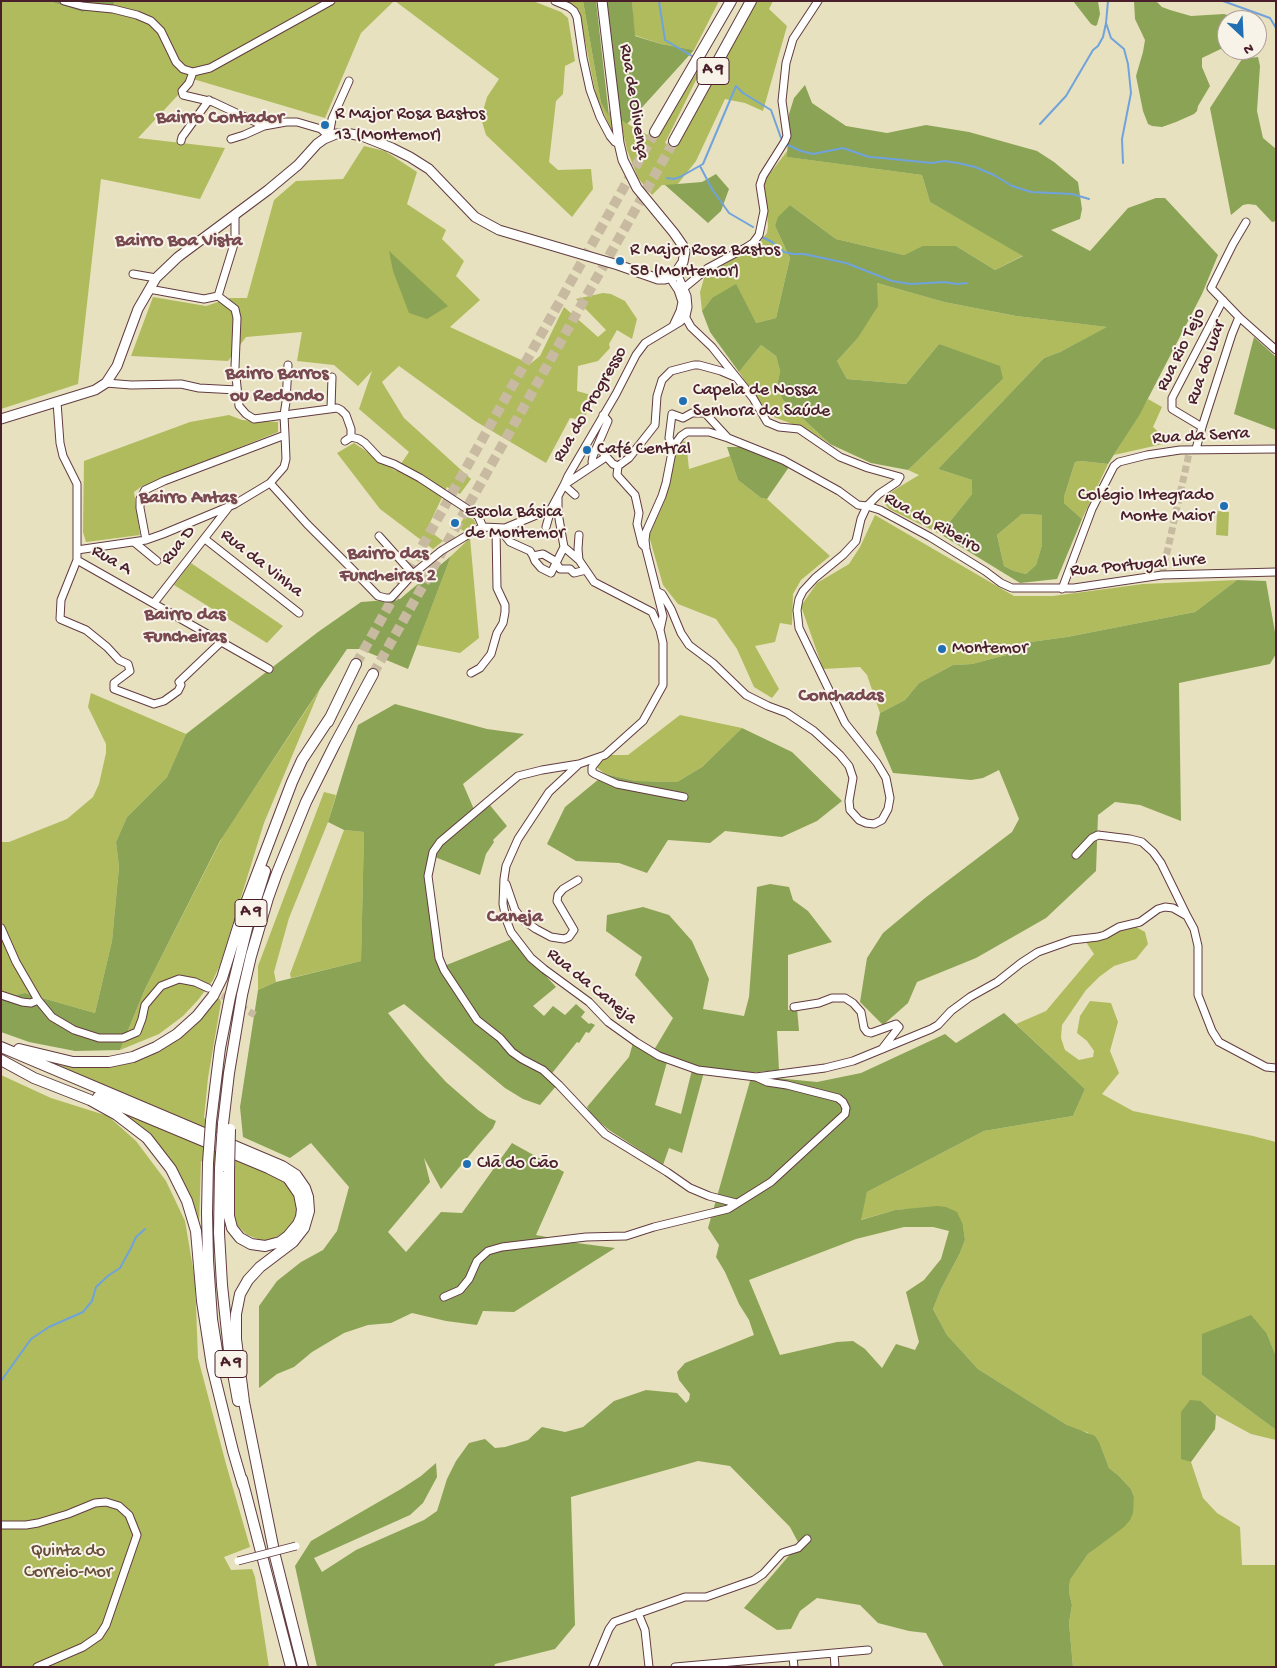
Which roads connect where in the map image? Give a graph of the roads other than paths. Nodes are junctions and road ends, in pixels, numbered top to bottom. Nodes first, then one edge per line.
1 (64, 1) edge
2 (331, 1) edge
3 (555, 1) edge
4 (602, 1) edge
5 (731, 1) edge
6 (751, 1) edge
7 (818, 1) edge
8 (193, 72) junction
9 (349, 81) dead end
10 (209, 100) junction
11 (264, 126) junction
12 (655, 132) tunnel mouth
13 (330, 136) junction
14 (231, 139) dead end
15 (181, 141) dead end
16 (674, 141) tunnel mouth
17 (619, 143) junction
18 (235, 215) junction
19 (1246, 222) dead end
20 (133, 274) dead end
21 (673, 275) junction
22 (156, 278) junction
23 (684, 288) junction
24 (150, 289) junction
25 (680, 295) junction
26 (218, 296) junction
27 (1223, 300) junction
28 (681, 309) junction
29 (685, 317) junction
30 (1239, 317) junction
31 (673, 326) junction
32 (1276, 350) edge
33 (288, 365) dead end
34 (332, 377) dead end
35 (738, 378) junction
36 (106, 383) junction
37 (237, 390) junction
38 (57, 402) junction
39 (331, 408) junction
40 (284, 415) junction
41 (603, 415) junction
42 (1, 419) edge
43 (1202, 427) junction
44 (285, 435) junction
45 (728, 438) junction
46 (598, 444) junction
47 (673, 447) junction
48 (1193, 449) junction
49 (1276, 449) edge
50 (606, 457) junction
51 (594, 465) junction
52 (618, 466) junction
53 (270, 483) junction
54 (564, 486) junction
55 (575, 495) dead end
56 (558, 496) junction
57 (867, 506) junction
58 (228, 508) junction
59 (551, 510) junction
60 (559, 518) junction
61 (483, 527) junction
62 (546, 527) dead end
63 (496, 528) junction
64 (505, 528) junction
65 (579, 535) dead end
66 (379, 536) dead end
67 (205, 539) junction
68 (146, 540) junction
69 (134, 542) junction
70 (564, 548) junction
71 (646, 549) junction
72 (77, 550) junction
73 (533, 556) junction
74 (77, 560) junction
75 (578, 560) junction
76 (156, 561) dead end
77 (556, 564) junction
78 (586, 570) junction
79 (1276, 572) edge
80 (413, 574) junction
81 (1062, 588) junction
82 (658, 592) junction
83 (154, 603) junction
84 (299, 613) dead end
85 (660, 630) junction
86 (221, 642) junction
87 (356, 664) tunnel mouth
88 (270, 669) dead end
89 (471, 673) dead end
90 (373, 674) tunnel mouth
91 (331, 716) junction
92 (601, 756) junction
93 (579, 764) junction
94 (684, 798) dead end
95 (1076, 855) dead end
96 (504, 879) junction
97 (578, 880) dead end
98 (1187, 916) junction
99 (1, 928) edge
100 (208, 988) tunnel mouth
101 (1, 994) edge
102 (38, 1000) junction
103 (794, 1007) dead end
104 (1, 1045) edge
105 (882, 1049) junction
106 (1, 1060) edge
107 (1276, 1068) edge
108 (756, 1077) junction
109 (224, 1170) junction
110 (736, 1203) junction
111 (444, 1297) dead end
112 (243, 1485) junction
113 (1, 1525) edge
114 (807, 1539) dead end
115 (296, 1546) dead end
116 (275, 1556) junction
117 (238, 1561) dead end
118 (638, 1613) junction
119 (868, 1650) dead end
120 (834, 1653) junction
121 (793, 1656) junction
122 (752, 1663) edge
123 (700, 1666) edge
124 (37, 1667) edge
125 (291, 1667) edge
126 (304, 1667) edge
127 (593, 1667) edge
128 (649, 1667) edge
129 (675, 1667) edge
130 (794, 1667) edge
131 (835, 1667) edge

1 - 8 street
2 - 8 street
3 - 17 street
4 - 17 main road, Rua de Olivença
5 - 12 highway, A 9
6 - 16 highway, A 9
7 - 23 street
8 - 10 street
9 - 13 street
10 - 11 street
10 - 15 street
11 - 13 street
11 - 14 street
13 - 18 main road
13 - 21 main road
17 - 21 main road, Rua de Olivença
18 - 22 main road
18 - 26 street
19 - 27 street
20 - 22 street
21 - 23 street
21 - 25 street
22 - 24 main road
23 - 25 street
23 - 29 street
24 - 26 street
24 - 36 main road
25 - 28 street
26 - 37 street
27 - 30 street
27 - 43 street, Rua Rio Tejo
28 - 29 street
28 - 31 street
29 - 31 street, Rua do Progresso
29 - 35 street, Rua do Ribeiro
30 - 32 street
30 - 43 street, Rua do Luar
31 - 41 street, Rua do Progresso
33 - 40 street
34 - 39 street
35 - 52 street
35 - 57 street, Rua do Ribeiro
36 - 37 street
36 - 38 main road
37 - 40 street
38 - 42 main road
38 - 72 street, Rua A
39 - 40 street
39 - 61 street
40 - 44 street
41 - 46 street
41 - 54 street, Rua do Progresso
43 - 48 street, Rua do Luar
44 - 53 street
44 - 68 street
45 - 47 street
45 - 47 street
45 - 57 street
46 - 50 street
46 - 51 street
47 - 71 street
48 - 49 street, Rua da Serra
48 - 81 street, Rua da Serra
50 - 51 street
50 - 52 street
51 - 54 street
52 - 71 street
53 - 58 street
53 - 80 street
54 - 55 street
54 - 56 street, Rua do Progresso
56 - 59 street, Rua do Progresso
56 - 60 street
57 - 81 street, Rua do Ribeiro
57 - 82 street
58 - 67 street, Rua D
58 - 68 street
59 - 60 street
59 - 62 street, Rua do Progresso
59 - 64 street
60 - 70 street
61 - 63 street
61 - 80 street
63 - 64 street
63 - 89 street
64 - 73 street
65 - 75 street
66 - 80 street
67 - 83 street, Rua D
67 - 84 street, Rua da Vinha
68 - 69 street
69 - 72 street
69 - 76 street
70 - 75 street
70 - 77 street
71 - 82 street
72 - 74 street, Rua A
73 - 77 street
73 - 77 street
74 - 83 street, Rua A
74 - 86 street
75 - 78 street
77 - 78 street
78 - 85 street
79 - 81 street, Rua Portugal Livre
82 - 85 street
83 - 86 street, Rua A
85 - 92 street, Rua da Caneja
86 - 88 street, Rua A
87 - 91 highway, A 9
90 - 109 highway, A 9, bridge
91 - 104 highway
91 - 112 highway, A 9, bridge
92 - 93 street, Rua da Caneja
92 - 94 street
93 - 96 street, Rua da Caneja
93 - 110 street
95 - 98 street
96 - 97 street
96 - 108 street, Rua da Caneja
98 - 105 street
98 - 107 street
99 - 102 street
100 - 102 street
101 - 102 street
103 - 105 street
104 - 116 highway
105 - 108 street
106 - 109 highway
106 - 112 highway
108 - 110 street
109 - 116 highway, A 9
110 - 111 street
112 - 125 highway, A 9
113 - 124 street
114 - 118 street
115 - 117 street, bridge
116 - 126 highway, A 9
118 - 127 street
118 - 128 street
119 - 120 street
120 - 121 street
120 - 131 street
121 - 122 street
121 - 130 street
122 - 123 street
123 - 129 street

